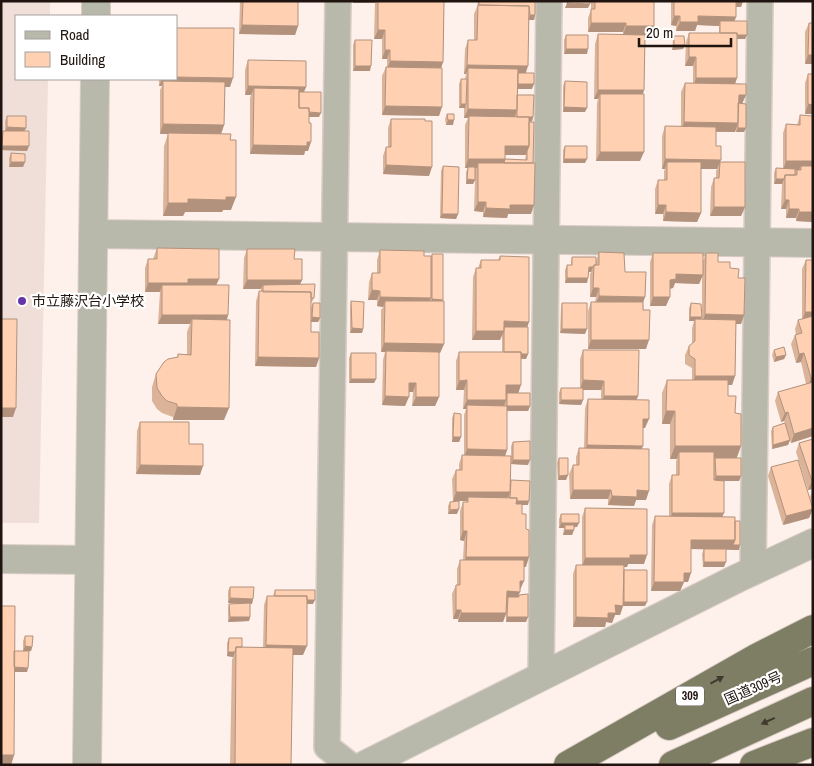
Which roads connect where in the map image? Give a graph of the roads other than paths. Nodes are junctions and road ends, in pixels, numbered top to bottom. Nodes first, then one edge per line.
1 (96, 1) edge
2 (338, 1) edge
3 (549, 1) edge
4 (760, 1) edge
5 (96, 15) edge
6 (95, 80) edge
7 (93, 234) junction
8 (335, 237) junction
9 (546, 240) junction
10 (757, 242) junction
11 (813, 243) edge
12 (813, 543) edge
13 (1, 559) edge
14 (89, 560) junction
15 (753, 571) junction
16 (813, 629) edge
17 (813, 661) edge
18 (541, 677) junction
19 (813, 701) edge
20 (813, 742) edge
21 (87, 765) edge
22 (350, 765) edge
23 (365, 765) edge
24 (568, 765) edge
25 (584, 765) edge
26 (674, 765) edge
27 (754, 765) edge

1 - 5 street
2 - 8 street
3 - 9 street
4 - 10 street
6 - 7 street
7 - 8 street
7 - 14 street
8 - 9 street
8 - 22 street
9 - 10 street
9 - 18 street
10 - 11 street
10 - 15 street
12 - 15 street
13 - 14 street
14 - 21 street
15 - 18 street
24 -> 16 highway, 309
17 - 25 highway, 国道309号 / 309
18 - 23 street
19 -> 26 highway
20 - 27 highway

